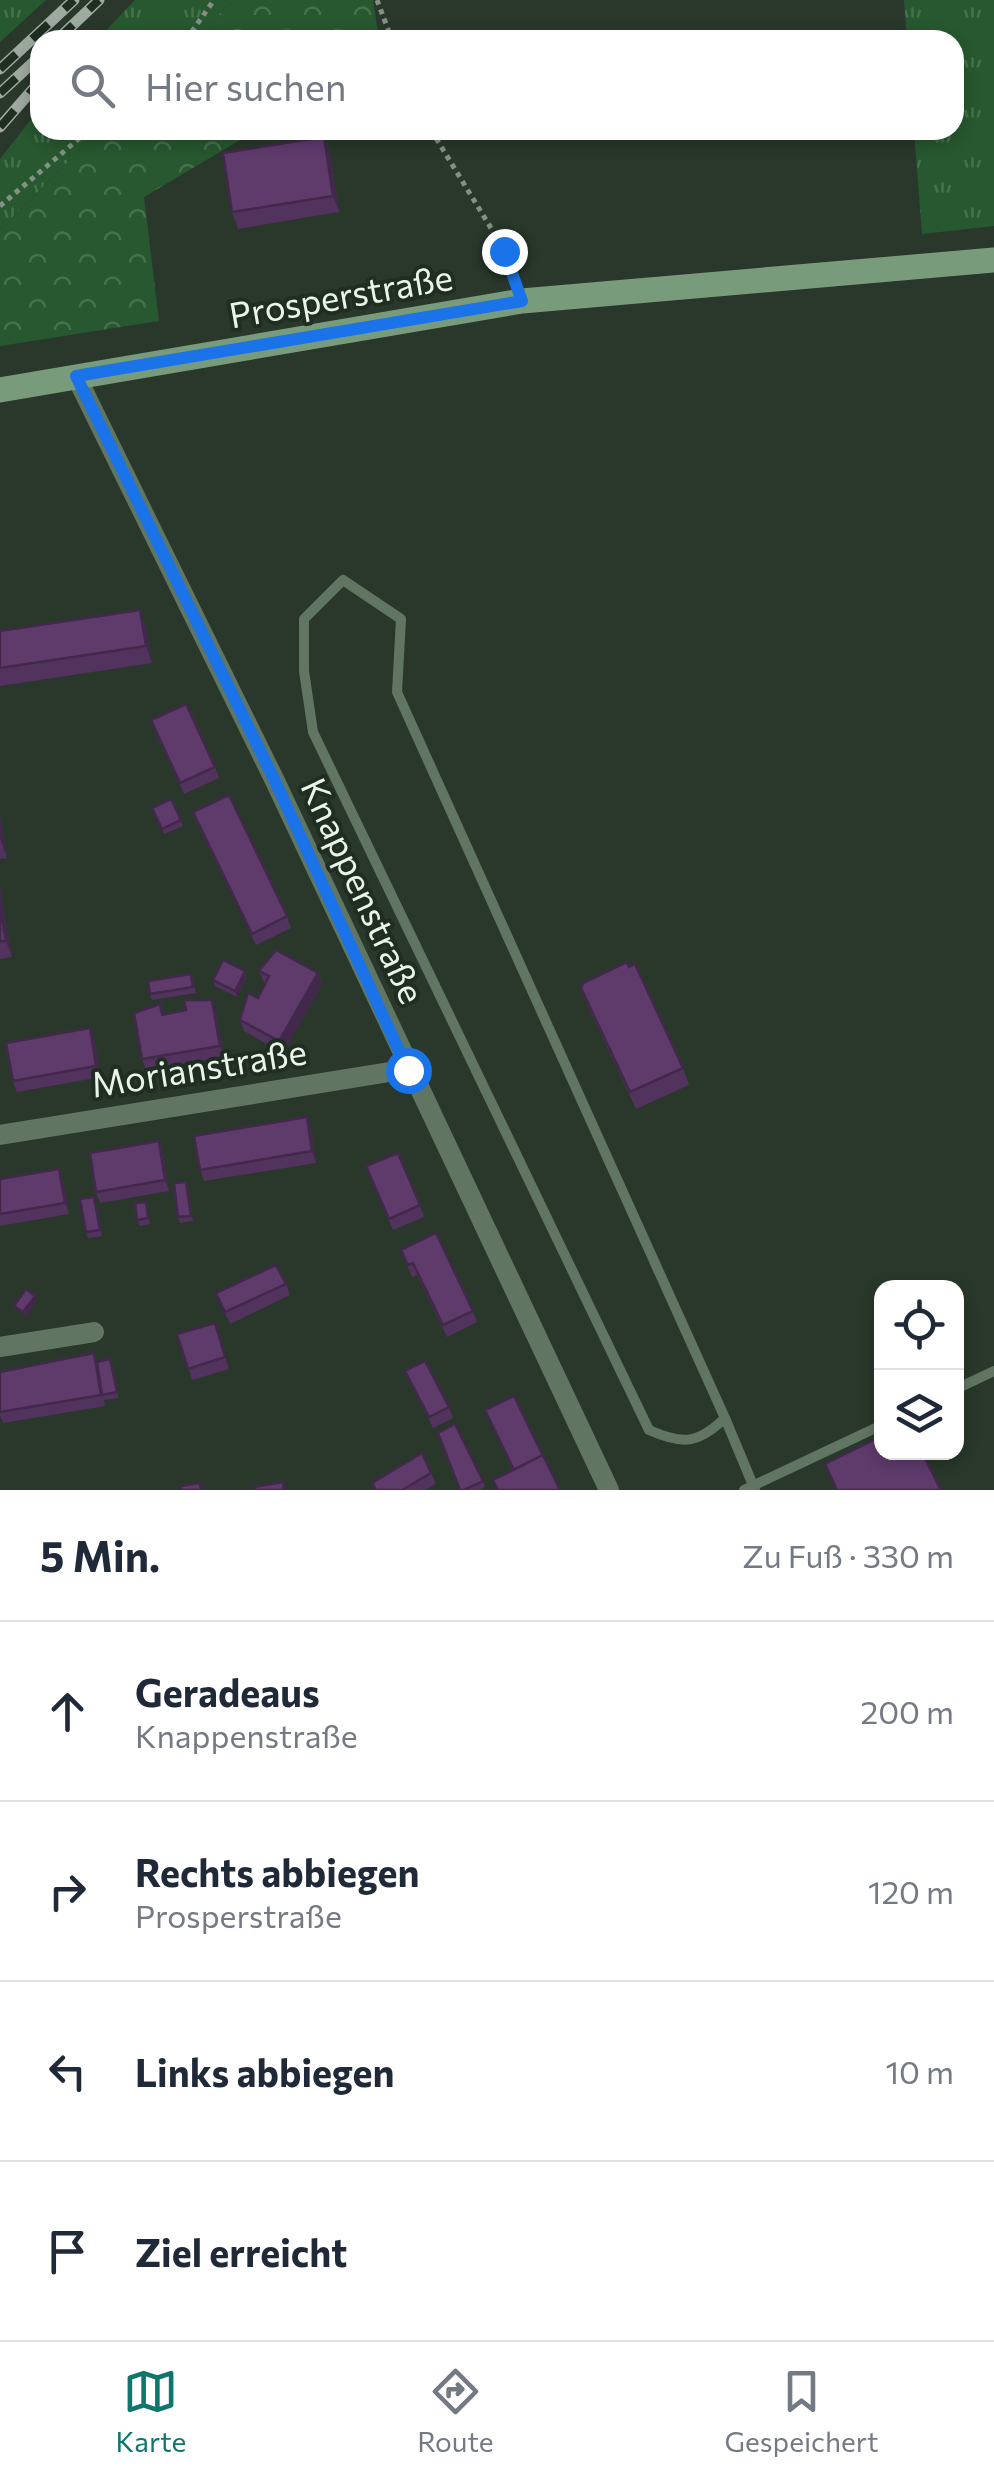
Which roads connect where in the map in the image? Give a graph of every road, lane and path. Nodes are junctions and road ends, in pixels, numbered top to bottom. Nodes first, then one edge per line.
1 (214, 0) edge
2 (377, 0) edge
3 (193, 30) edge
4 (388, 30) edge
5 (77, 140) edge
6 (437, 140) edge
7 (0, 206) edge
8 (994, 260) edge
9 (522, 301) junction
10 (76, 376) junction
11 (0, 390) edge
12 (408, 1070) junction
13 (0, 1135) edge
14 (14, 1327) dead end
15 (94, 1332) dead end
16 (2, 1347) edge
17 (994, 1371) edge
18 (964, 1385) edge
19 (725, 1418) junction
20 (874, 1429) edge
21 (751, 1489) edge
22 (609, 1490) edge

1 - 3 path
2 - 4 path
5 - 7 path
6 - 9 path
8 - 9 main road, Prosperstraße
9 - 10 main road, Prosperstraße
10 - 11 main road, Prosperstraße
10 - 12 street, Knappenstraße
12 - 13 street, Morianstraße
12 - 22 street, Knappenstraße
14 - 16 street
15 - 16 street
17 - 18 lane
19 - 19 lane
19 - 21 lane
20 - 21 lane

